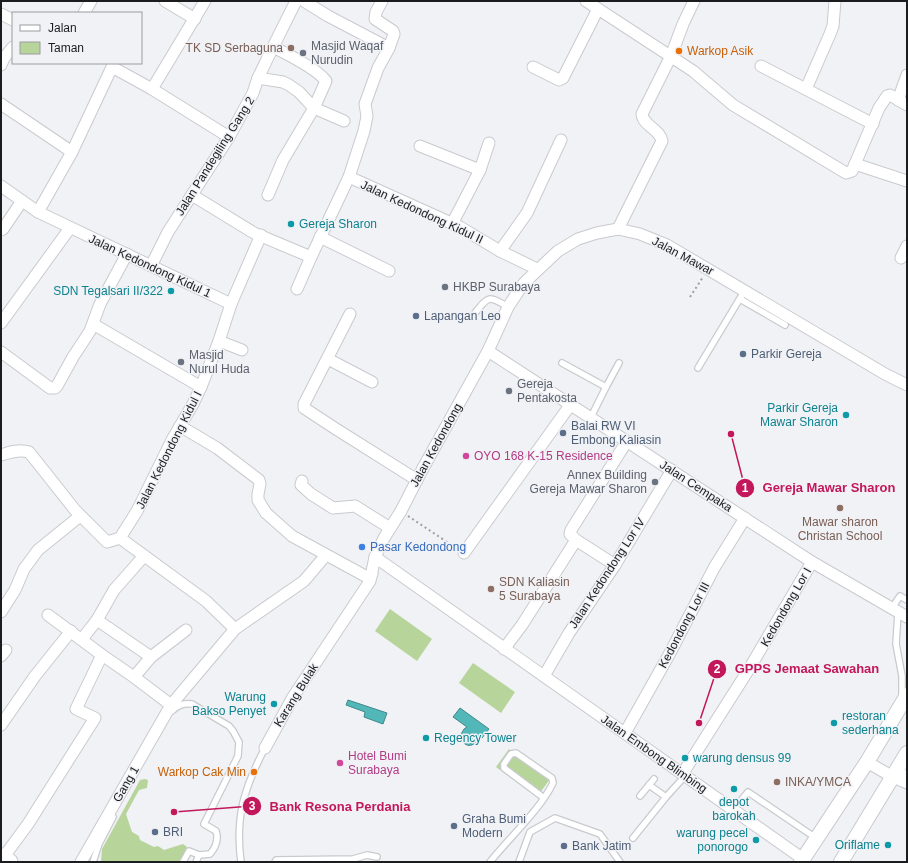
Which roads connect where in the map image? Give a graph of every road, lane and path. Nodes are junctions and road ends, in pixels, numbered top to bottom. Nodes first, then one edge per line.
1 (91, 1) edge
2 (165, 1) edge
3 (205, 1) edge
4 (296, 1) edge
5 (304, 1) edge
6 (382, 1) edge
7 (694, 1) edge
8 (835, 1) edge
9 (594, 4) edge
10 (85, 12) edge
11 (1, 14) edge
12 (195, 18) junction
13 (12, 20) edge
14 (273, 46) junction
15 (12, 48) edge
16 (389, 48) junction
17 (671, 56) junction
18 (1, 65) edge
19 (111, 66) edge
20 (761, 66) dead end
21 (532, 67) dead end
22 (907, 75) edge
23 (258, 78) junction
24 (152, 89) junction
25 (806, 89) junction
26 (903, 103) edge
27 (1, 104) edge
28 (314, 108) junction
29 (344, 122) dead end
30 (873, 124) junction
31 (229, 137) junction
32 (561, 140) dead end
33 (489, 143) dead end
34 (420, 146) dead end
35 (72, 152) junction
36 (855, 164) junction
37 (480, 170) junction
38 (349, 177) junction
39 (907, 180) edge
40 (1, 186) edge
41 (268, 194) dead end
42 (192, 195) junction
43 (22, 201) junction
44 (38, 212) junction
45 (452, 224) junction
46 (70, 228) junction
47 (618, 229) junction
48 (1, 230) edge
49 (261, 235) junction
50 (320, 236) junction
51 (907, 246) edge
52 (500, 251) junction
53 (127, 254) junction
54 (311, 256) junction
55 (900, 258) dead end
56 (150, 266) junction
57 (537, 269) junction
58 (708, 269) junction
59 (389, 270) dead end
60 (297, 289) dead end
61 (742, 295) junction
62 (690, 297) dead end
63 (508, 307) junction
64 (233, 310) junction
65 (475, 313) dead end
66 (350, 314) dead end
67 (1, 323) edge
68 (93, 324) junction
69 (785, 325) dead end
70 (219, 341) junction
71 (242, 350) dead end
72 (488, 351) junction
73 (1, 352) edge
74 (328, 359) junction
75 (562, 363) dead end
76 (619, 363) dead end
77 (698, 368) dead end
78 (372, 382) dead end
79 (907, 385) edge
80 (201, 387) junction
81 (606, 387) junction
82 (571, 404) junction
83 (591, 417) junction
84 (180, 426) junction
85 (627, 441) junction
86 (1, 455) edge
87 (672, 470) junction
88 (417, 480) junction
89 (302, 481) dead end
90 (401, 512) junction
91 (80, 516) junction
92 (744, 518) junction
93 (390, 528) junction
94 (120, 538) junction
95 (384, 538) joint
96 (576, 540) junction
97 (464, 553) joint
98 (326, 555) junction
99 (144, 556) junction
100 (376, 557) junction
101 (812, 562) junction
102 (615, 565) junction
103 (372, 574) junction
104 (907, 600) edge
105 (1, 612) edge
106 (899, 612) edge
107 (48, 615) dead end
108 (97, 620) junction
109 (186, 630) dead end
110 (235, 630) junction
111 (71, 631) junction
112 (82, 639) junction
113 (504, 649) junction
114 (102, 655) junction
115 (151, 657) junction
116 (544, 676) junction
117 (134, 677) junction
118 (905, 699) edge
119 (170, 705) junction
120 (1, 725) edge
121 (625, 733) junction
122 (265, 748) joint
123 (907, 754) edge
124 (867, 762) junction
125 (684, 775) junction
126 (902, 778) edge
127 (654, 779) dead end
128 (649, 785) junction
129 (640, 796) dead end
130 (666, 797) junction
131 (544, 798) junction
132 (733, 810) junction
133 (633, 838) dead end
134 (816, 838) junction
135 (200, 855) junction
136 (377, 857) dead end
137 (4, 859) edge
138 (802, 860) edge
139 (276, 861) edge
140 (843, 861) edge
141 (81, 862) edge
142 (93, 862) edge
143 (183, 862) edge
144 (196, 862) edge
145 (241, 862) edge
146 (490, 862) edge
147 (519, 862) edge
148 (620, 862) edge

1 - 10 street
2 - 12 street
3 - 12 street
4 - 14 street, Jalan Pandegiling Gang 2
5 - 16 street
6 - 16 street
7 - 17 street
8 - 25 street
9 - 17 street
9 - 21 street
11 - 13 street
12 - 24 street
14 - 23 street, Jalan Pandegiling Gang 2
14 - 28 street
15 - 18 street
16 - 38 street
17 - 36 street
17 - 47 street
19 - 24 street
19 - 35 street
20 - 25 street
22 - 26 street
23 - 28 street
23 - 31 street, Jalan Pandegiling Gang 2
24 - 31 street
25 - 30 street
26 - 30 street
27 - 35 street
28 - 29 street
28 - 41 street
30 - 36 street
31 - 42 street, Jalan Pandegiling Gang 2
32 - 52 street
33 - 37 street
34 - 37 street
35 - 44 street
36 - 39 street
37 - 45 street
38 - 45 street, Jalan Kedondong Kidul II
38 - 50 street
40 - 43 street, Jalan Kedondong Kidul 1
42 - 49 street
42 - 56 street, Jalan Pandegiling Gang 2
43 - 44 street, Jalan Kedondong Kidul 1
43 - 48 street
44 - 46 street, Jalan Kedondong Kidul 1
45 - 52 street, Jalan Kedondong Kidul II
46 - 53 street, Jalan Kedondong Kidul 1
46 - 67 street
47 - 57 street, Jalan Mawar
47 - 58 street, Jalan Mawar
49 - 54 street
49 - 64 street, Jalan Kedondong Kidul I
50 - 54 street
50 - 59 street
51 - 55 street
52 - 57 street, Jalan Kedondong Kidul II
53 - 56 street, Jalan Kedondong Kidul 1
53 - 68 street
54 - 60 street
56 - 64 street, Jalan Kedondong Kidul 1
57 - 63 street, Jalan Mawar
58 - 61 street, Jalan Mawar
58 - 62 path
61 - 69 lane
61 - 77 lane
61 - 79 street, Jalan Mawar
63 - 65 lane
63 - 72 street, Jalan Mawar
64 - 70 street, Jalan Kedondong Kidul I
66 - 74 street
68 - 73 street
68 - 80 street
70 - 71 street
70 - 80 street, Jalan Kedondong Kidul I
72 - 82 street, Jalan Cempaka
72 - 88 street, Jalan Kedondong
74 - 78 street
74 - 88 street
75 - 81 lane
76 - 81 lane
80 - 84 street, Jalan Kedondong Kidul I
81 - 83 lane
82 - 83 street, Jalan Cempaka
82 - 97 street
83 - 85 street, Jalan Cempaka
84 - 94 street, Jalan Kedondong Kidul I
84 - 98 street
85 - 87 street, Jalan Cempaka
85 - 96 street
86 - 91 street
87 - 92 street, Jalan Cempaka
87 - 102 street, Jalan Kedondong Lor IV
88 - 90 street, Jalan Kedondong
89 - 93 street
90 - 93 street, Jalan Kedondong
90 - 97 path
91 - 94 street
91 - 105 street
92 - 101 street, Jalan Cempaka
92 - 121 street, Kedondong Lor III
93 - 95 street, Jalan Kedondong
94 - 99 street
95 - 100 street, Karang Bulak
96 - 102 street
96 - 113 street
98 - 103 street
98 - 110 street, Gang 1
99 - 108 street
99 - 110 street
100 - 103 street, Karang Bulak
100 - 113 street, Jalan Embong Blimbing
101 - 106 street, Jalan Cempaka
101 - 125 street, Kedondong Lor I
102 - 116 street, Jalan Kedondong Lor IV
103 - 122 street, Karang Bulak
104 - 106 lane
106 - 118 lane
107 - 111 street
108 - 112 street
108 - 115 street
109 - 115 street
110 - 119 street, Gang 1
111 - 112 street
111 - 120 street
112 - 114 street
113 - 116 street, Jalan Embong Blimbing
114 - 117 street
114 - 137 street
115 - 117 street
116 - 121 street, Jalan Embong Blimbing
117 - 119 street
118 - 124 street
119 - 141 street, Gang 1
121 - 125 street, Jalan Embong Blimbing
122 - 145 lane, Karang Bulak
123 - 126 street
124 - 126 street
124 - 134 street
125 - 130 lane
125 - 132 street, Jalan Embong Blimbing
126 - 140 street
127 - 128 lane
128 - 129 lane
128 - 130 lane
130 - 133 lane
131 - 131 lane
131 - 146 lane
132 - 134 lane
132 - 138 street, Jalan Embong Blimbing
134 - 138 street
135 - 142 lane
135 - 143 lane
135 - 144 lane
136 - 139 lane
147 - 148 lane

